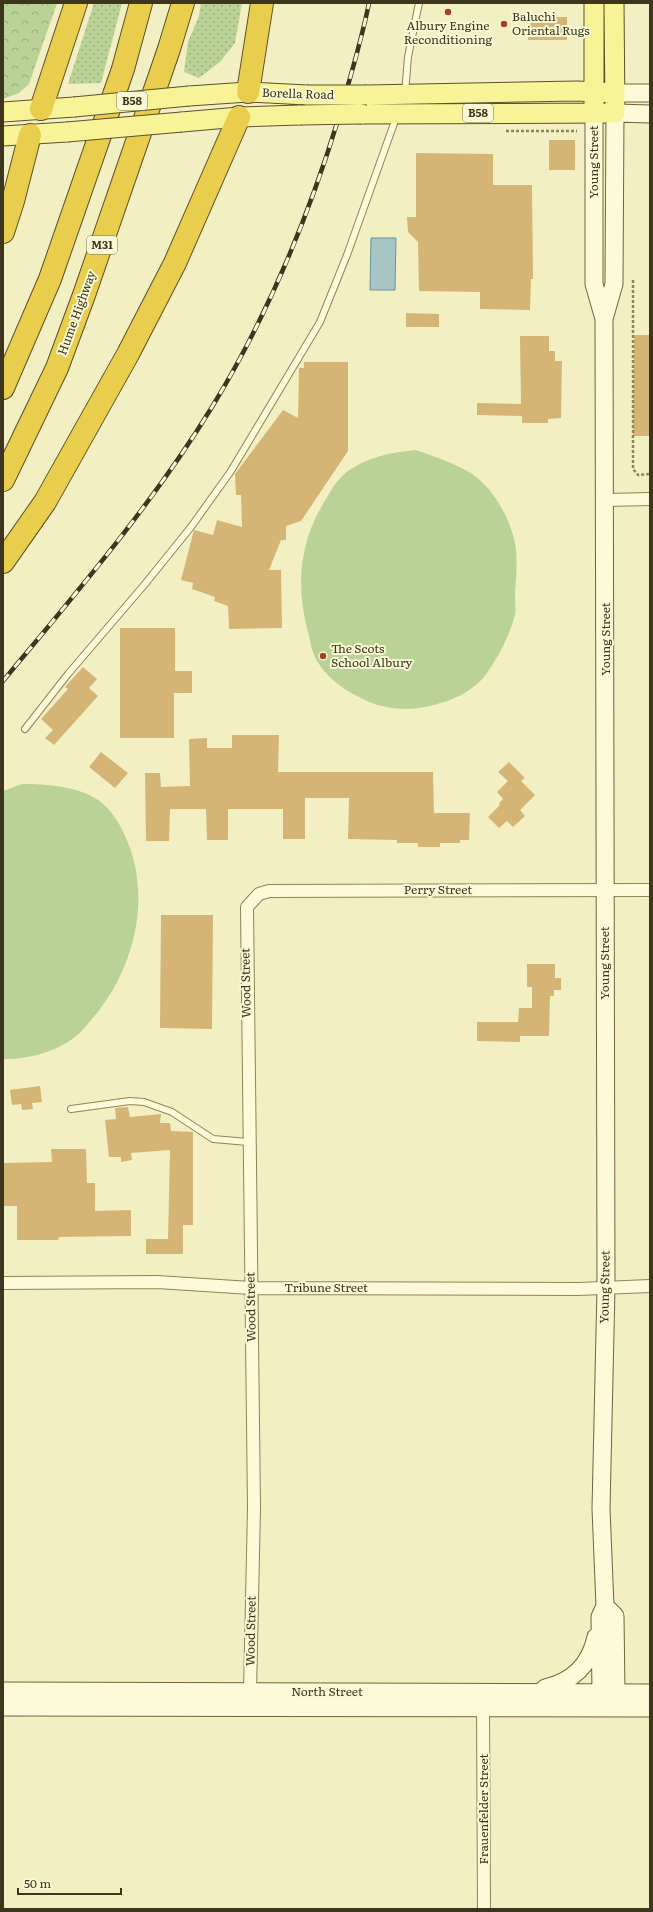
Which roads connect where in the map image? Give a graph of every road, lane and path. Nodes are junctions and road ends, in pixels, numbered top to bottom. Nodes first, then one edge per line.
1 (76, 3) edge
2 (141, 3) edge
3 (183, 3) edge
4 (262, 3) edge
5 (419, 3) edge
6 (594, 3) edge
7 (614, 3) edge
8 (248, 92) junction
9 (594, 92) junction
10 (615, 93) junction
11 (650, 93) edge
12 (405, 94) junction
13 (41, 109) junction
14 (3, 112) edge
15 (398, 113) junction
16 (594, 113) junction
17 (615, 113) junction
18 (650, 114) edge
19 (239, 117) junction
20 (30, 135) junction
21 (3, 136) edge
22 (3, 232) edge
23 (633, 280) dead end
24 (604, 319) junction
25 (3, 388) edge
26 (650, 474) edge
27 (3, 480) edge
28 (650, 499) edge
29 (606, 500) junction
30 (3, 562) edge
31 (25, 729) dead end
32 (650, 890) edge
33 (605, 891) junction
34 (246, 922) joint
35 (71, 1109) dead end
36 (248, 1142) junction
37 (3, 1283) edge
38 (650, 1286) edge
39 (251, 1288) junction
40 (606, 1288) junction
41 (602, 1612) junction
42 (3, 1691) edge
43 (250, 1692) junction
44 (526, 1692) junction
45 (608, 1693) junction
46 (650, 1693) edge
47 (4, 1707) edge
48 (483, 1708) junction
49 (609, 1708) junction
50 (650, 1708) edge
51 (484, 1909) edge

1 - 13 highway
2 - 25 highway
3 - 27 highway, Hume Highway / M31
4 - 8 highway
5 - 12 lane
6 - 9 main road, Young Street
7 - 10 main road, Young Street
8 - 12 main road, Borella Road / B58, bridge
8 - 13 main road, Borella Road / B58, bridge
8 - 19 main road
9 - 10 main road, B58
9 - 12 main road, Borella Road / B58
9 - 16 main road, Young Street
10 - 11 main road
10 - 17 main road, Young Street
13 - 14 main road, Borella Road / B58
13 - 20 main road
15 - 16 main road, Borella Road / B58
15 - 19 main road, Borella Road / B58, bridge
15 - 31 lane
16 - 17 main road, B58
16 - 24 main road, Young Street
17 - 18 main road
17 - 24 main road, Young Street
19 - 20 main road, Borella Road / B58, bridge
19 - 30 highway
20 - 21 main road, Borella Road / B58
20 - 22 highway
23 - 26 path
24 - 29 main road, Young Street
28 - 29 street
29 - 33 main road, Young Street
32 - 33 street, Perry Street
33 - 34 street, Perry Street
33 - 40 main road, Young Street
34 - 36 street, Wood Street
35 - 36 lane
36 - 39 street, Wood Street
37 - 39 street, Tribune Street
38 - 40 street, Tribune Street
39 - 40 street, Tribune Street
39 - 43 street, Wood Street
40 - 41 main road, Young Street
41 - 44 main road
41 - 45 main road, Young Street
42 - 43 main road, North Street
43 - 44 main road, North Street
44 - 45 main road, North Street
45 - 46 main road, North Street
45 - 49 main road, Young Street
47 - 48 main road, North Street
48 - 49 main road, North Street
48 - 51 street, Frauenfelder Street
49 - 50 main road, North Street

